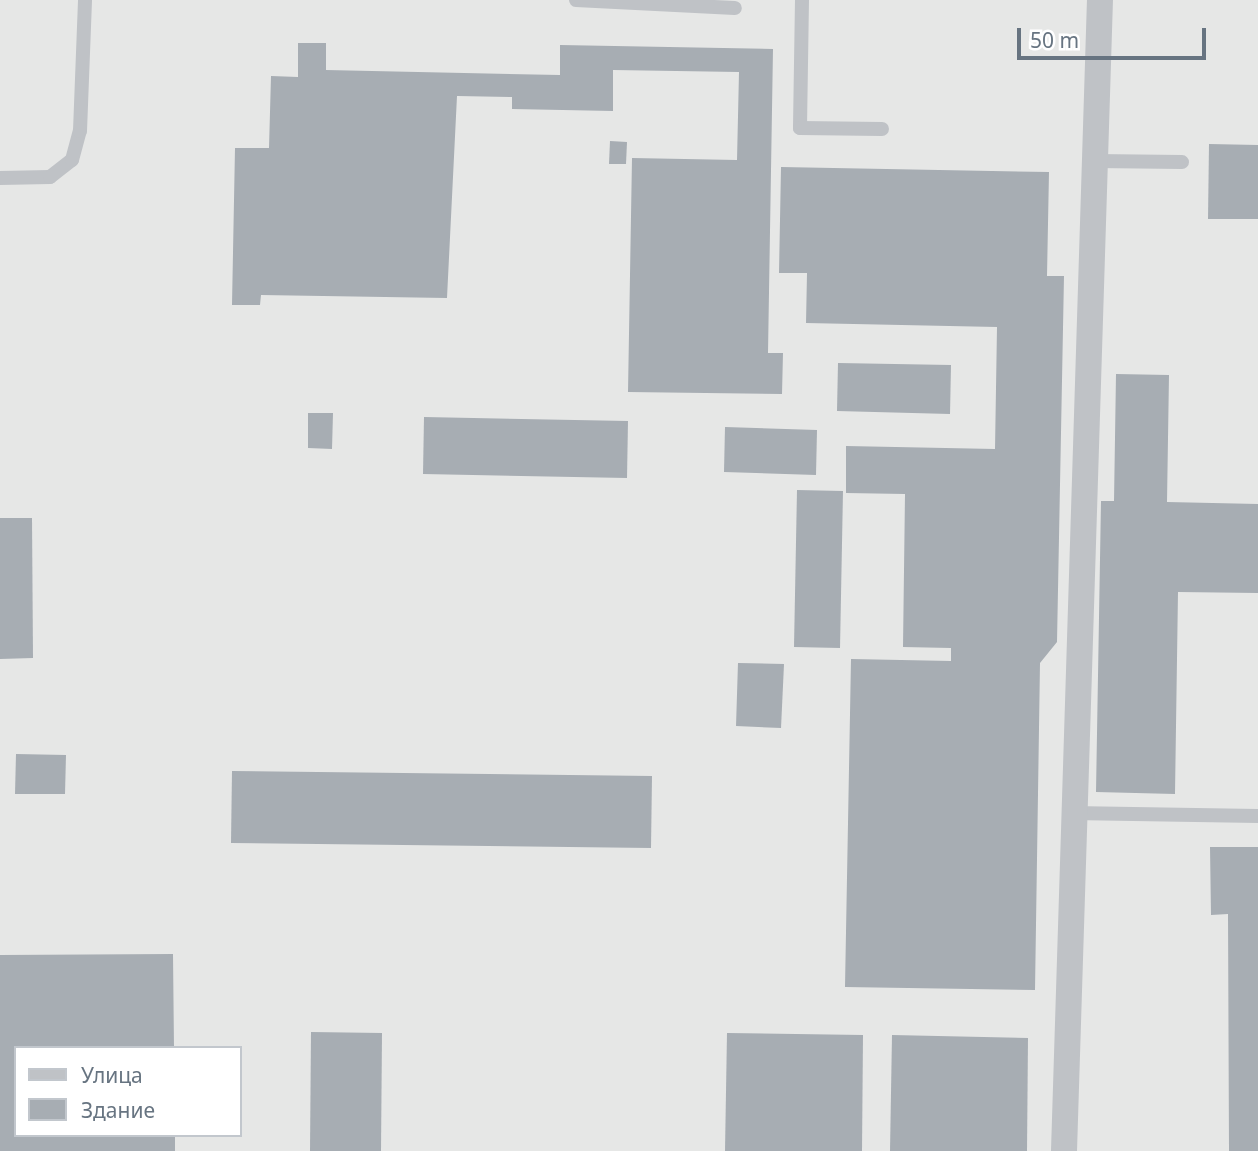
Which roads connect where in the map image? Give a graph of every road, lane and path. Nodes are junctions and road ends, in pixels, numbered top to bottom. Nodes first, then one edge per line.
1 (85, 0) edge
2 (576, 0) edge
3 (803, 0) edge
4 (1100, 0) edge
5 (735, 8) dead end
6 (882, 129) dead end
7 (1095, 161) junction
8 (1182, 162) dead end
9 (0, 178) edge
10 (1071, 813) junction
11 (1258, 816) edge
12 (1064, 1151) edge

1 - 9 lane
2 - 5 lane
3 - 6 lane
4 - 7 street
7 - 8 lane
7 - 10 street
10 - 11 lane
10 - 12 street

